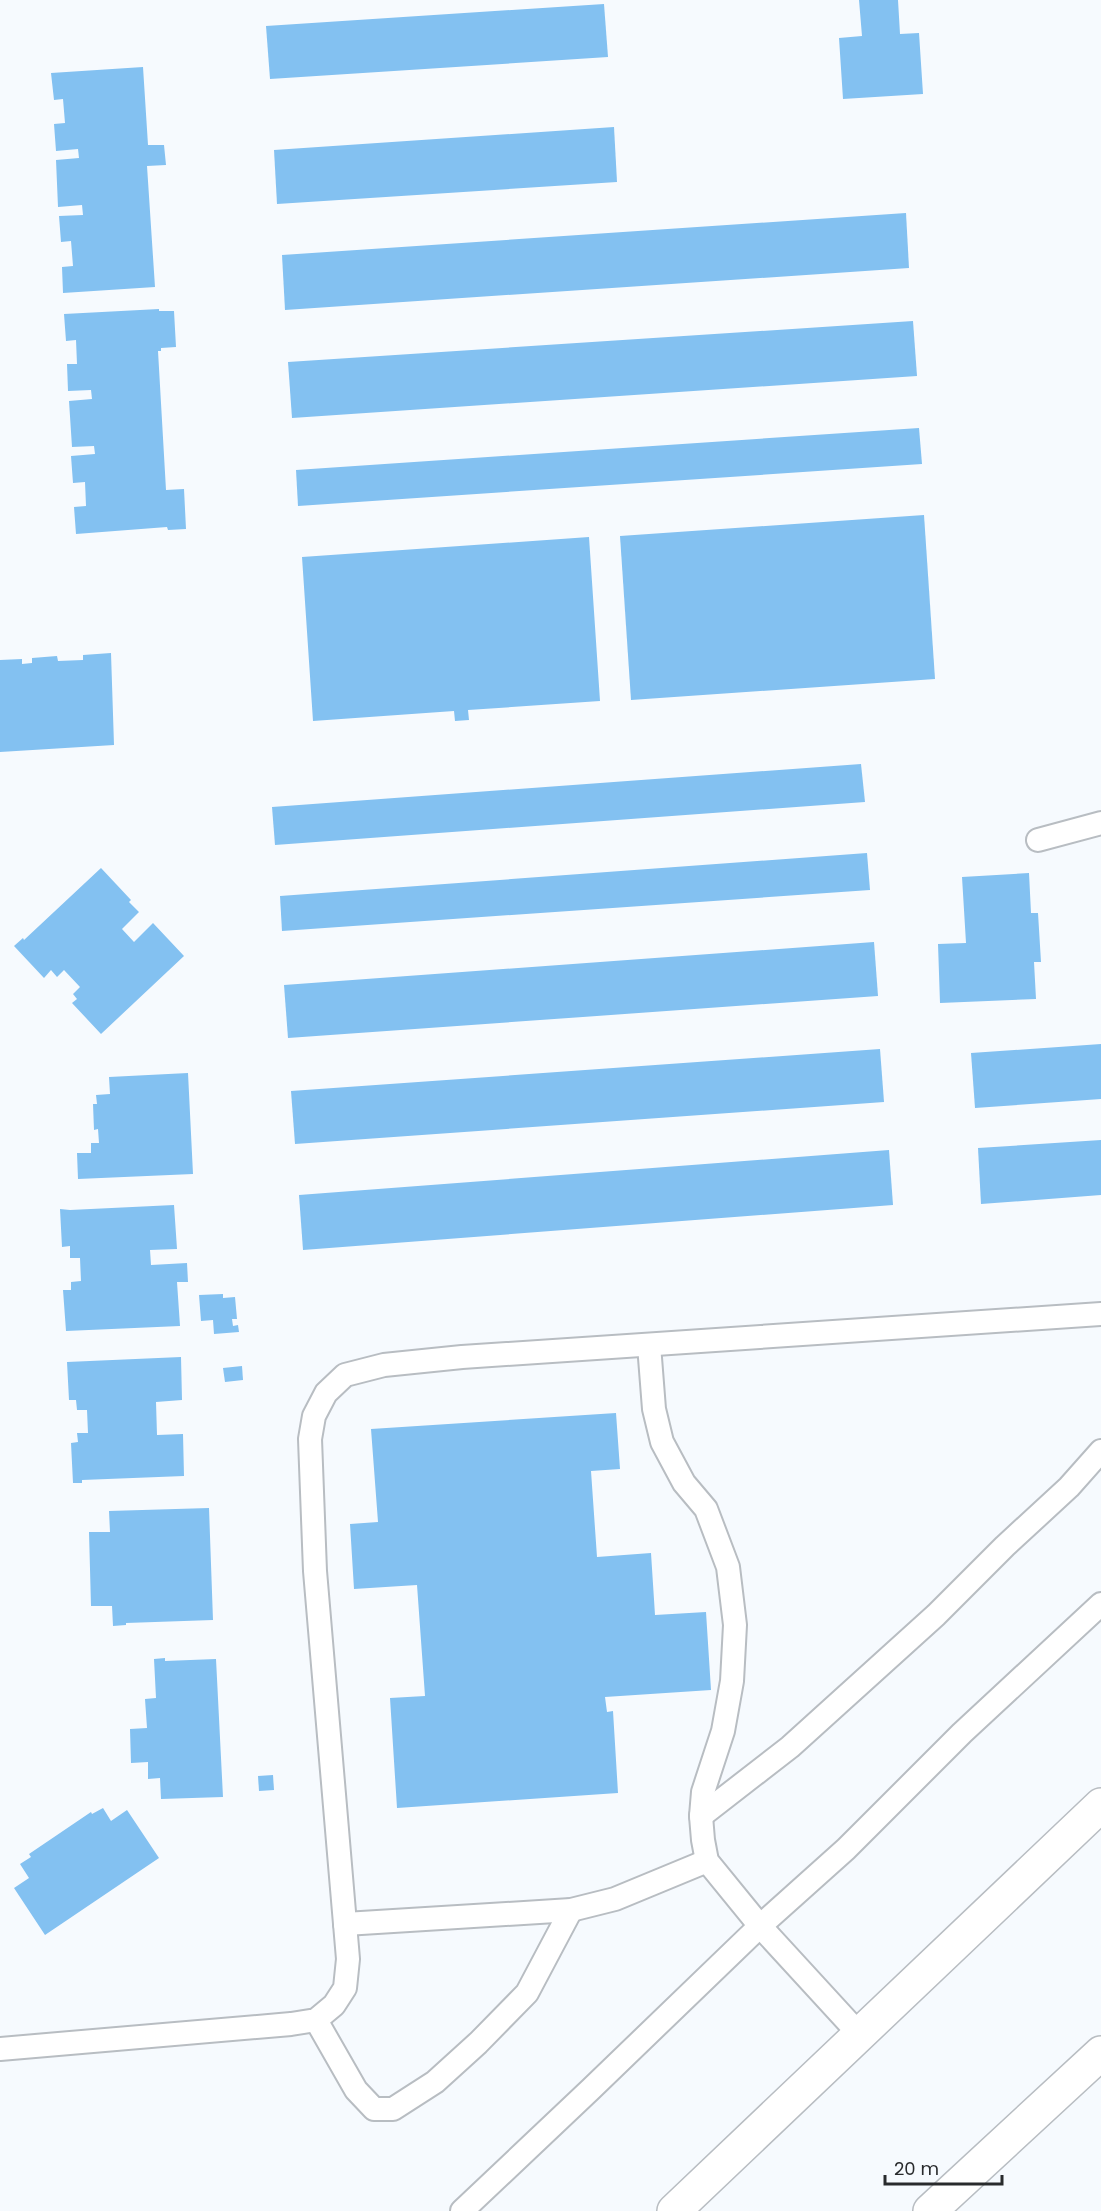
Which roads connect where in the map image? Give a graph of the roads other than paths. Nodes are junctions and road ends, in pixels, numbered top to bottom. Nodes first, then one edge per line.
1 (1101, 823) edge
2 (1038, 840) dead end
3 (1101, 1314) edge
4 (649, 1345) junction
5 (1101, 1451) edge
6 (1101, 1604) edge
7 (1101, 1805) edge
8 (701, 1816) junction
9 (707, 1861) junction
10 (571, 1910) junction
11 (345, 1924) junction
12 (760, 1926) junction
13 (316, 2020) junction
14 (860, 2035) junction
15 (0, 2049) edge
16 (1101, 2053) edge
17 (462, 2211) edge
18 (674, 2211) edge
19 (930, 2211) edge

1 - 2 lane
3 - 4 lane
4 - 8 lane
4 - 11 lane
5 - 8 lane
6 - 12 lane
7 - 14 main road
8 - 9 lane
9 - 10 lane
9 - 12 lane
10 - 11 lane
10 - 13 lane
11 - 13 lane
12 - 14 lane
12 - 17 lane
13 - 15 lane
14 - 18 main road
16 - 19 main road

